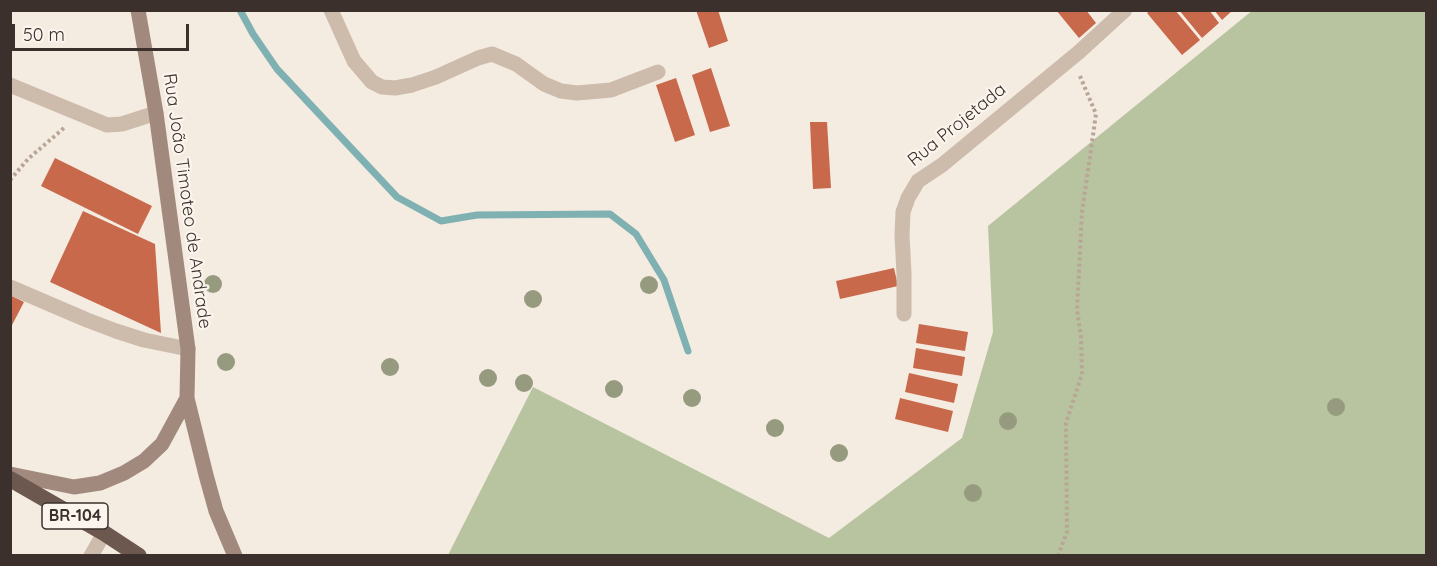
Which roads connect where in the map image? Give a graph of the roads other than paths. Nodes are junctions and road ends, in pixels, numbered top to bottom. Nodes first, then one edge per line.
1 (138, 10) edge
2 (331, 10) edge
3 (1125, 10) edge
4 (658, 72) dead end
5 (10, 85) edge
6 (156, 113) junction
7 (10, 286) edge
8 (904, 314) dead end
9 (188, 349) junction
10 (187, 398) junction
11 (10, 477) edge
12 (104, 533) junction
13 (91, 555) edge
14 (139, 555) edge
15 (235, 555) edge

1 - 6 main road, Rua João Timoteo de Andrade
2 - 4 street
3 - 8 street, Rua Projetada
5 - 6 street
6 - 9 main road, Rua João Timoteo de Andrade
7 - 9 street
9 - 10 main road, Rua João Timoteo de Andrade
10 - 11 main road
10 - 15 main road
11 - 12 highway, BR-104
12 - 13 street
12 - 14 highway, BR-104

